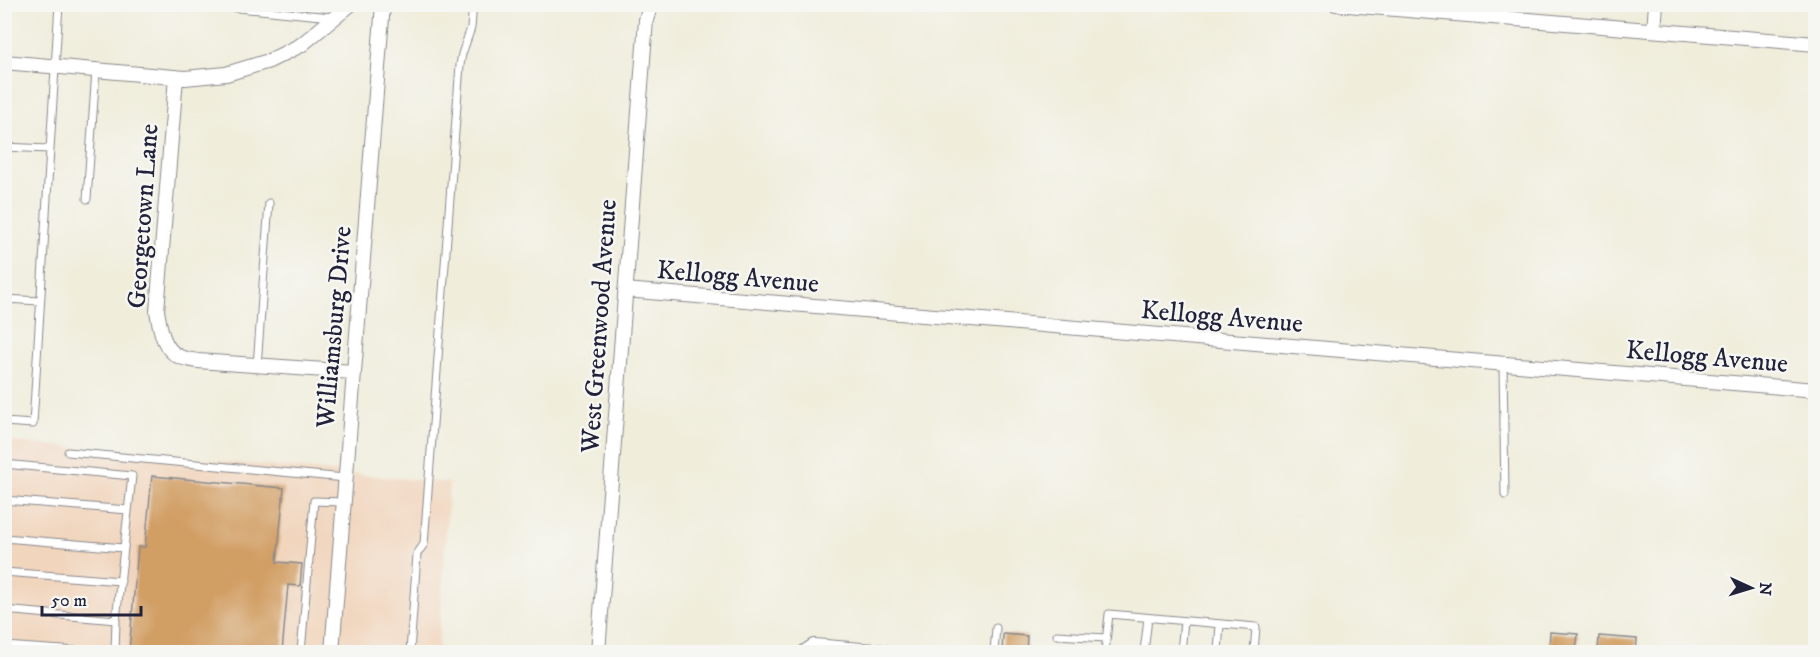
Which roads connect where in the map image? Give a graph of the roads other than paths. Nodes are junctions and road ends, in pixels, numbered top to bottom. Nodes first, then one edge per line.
1 (59, 4) edge
2 (197, 4) edge
3 (351, 4) edge
4 (383, 4) edge
5 (473, 4) edge
6 (651, 4) edge
7 (1336, 4) edge
8 (1656, 4) edge
9 (334, 18) junction
10 (1654, 30) junction
11 (1815, 44) edge
12 (5, 62) edge
13 (55, 66) junction
14 (96, 70) junction
15 (176, 77) junction
16 (4, 147) edge
17 (49, 149) junction
18 (87, 199) dead end
19 (269, 203) dead end
20 (625, 290) junction
21 (4, 299) edge
22 (40, 301) junction
23 (1503, 364) junction
24 (257, 366) junction
25 (353, 372) junction
26 (1815, 390) edge
27 (4, 422) edge
28 (68, 452) dead end
29 (4, 464) edge
30 (345, 478) junction
31 (1505, 495) dead end
32 (4, 500) edge
33 (343, 502) junction
34 (128, 510) junction
35 (4, 538) edge
36 (124, 548) junction
37 (4, 572) edge
38 (121, 581) junction
39 (4, 610) edge
40 (1148, 618) junction
41 (116, 620) junction
42 (1184, 621) junction
43 (1220, 624) junction
44 (996, 628) dead end
45 (1057, 635) dead end
46 (1106, 638) junction
47 (4, 646) edge
48 (92, 652) edge
49 (115, 652) edge
50 (301, 652) edge
51 (332, 652) edge
52 (410, 652) edge
53 (598, 652) edge
54 (805, 652) edge
55 (885, 652) edge
56 (994, 652) edge
57 (1105, 652) edge
58 (1144, 652) edge
59 (1182, 652) edge
60 (1218, 652) edge
61 (1254, 652) edge

1 - 13 lane
2 - 9 lane
3 - 9 street
4 - 25 street, Williamsburg Drive
5 - 52 lane
6 - 20 street, West Greenwood Avenue
7 - 10 street
8 - 10 street
9 - 15 street
10 - 11 street
12 - 13 street
13 - 14 street
13 - 17 lane
14 - 15 street
14 - 18 lane
15 - 24 street, Georgetown Lane
16 - 17 lane
17 - 22 lane
19 - 24 lane
20 - 23 street, Kellogg Avenue
20 - 53 street, West Greenwood Avenue
21 - 22 lane
22 - 27 lane
23 - 26 street, Kellogg Avenue
23 - 31 lane
24 - 25 street, Georgetown Lane
25 - 30 street, Williamsburg Drive
28 - 30 lane
29 - 34 lane
30 - 33 street, Williamsburg Drive
32 - 34 lane
33 - 50 lane
33 - 51 street, Williamsburg Drive
34 - 36 lane
35 - 36 lane
36 - 38 lane
37 - 38 lane
38 - 41 lane
39 - 41 lane
40 - 42 lane
40 - 46 lane
40 - 58 lane
41 - 49 lane
42 - 43 lane
42 - 59 lane
43 - 60 lane
43 - 61 lane
44 - 56 lane
45 - 46 lane
46 - 57 lane
47 - 48 lane
54 - 55 street

